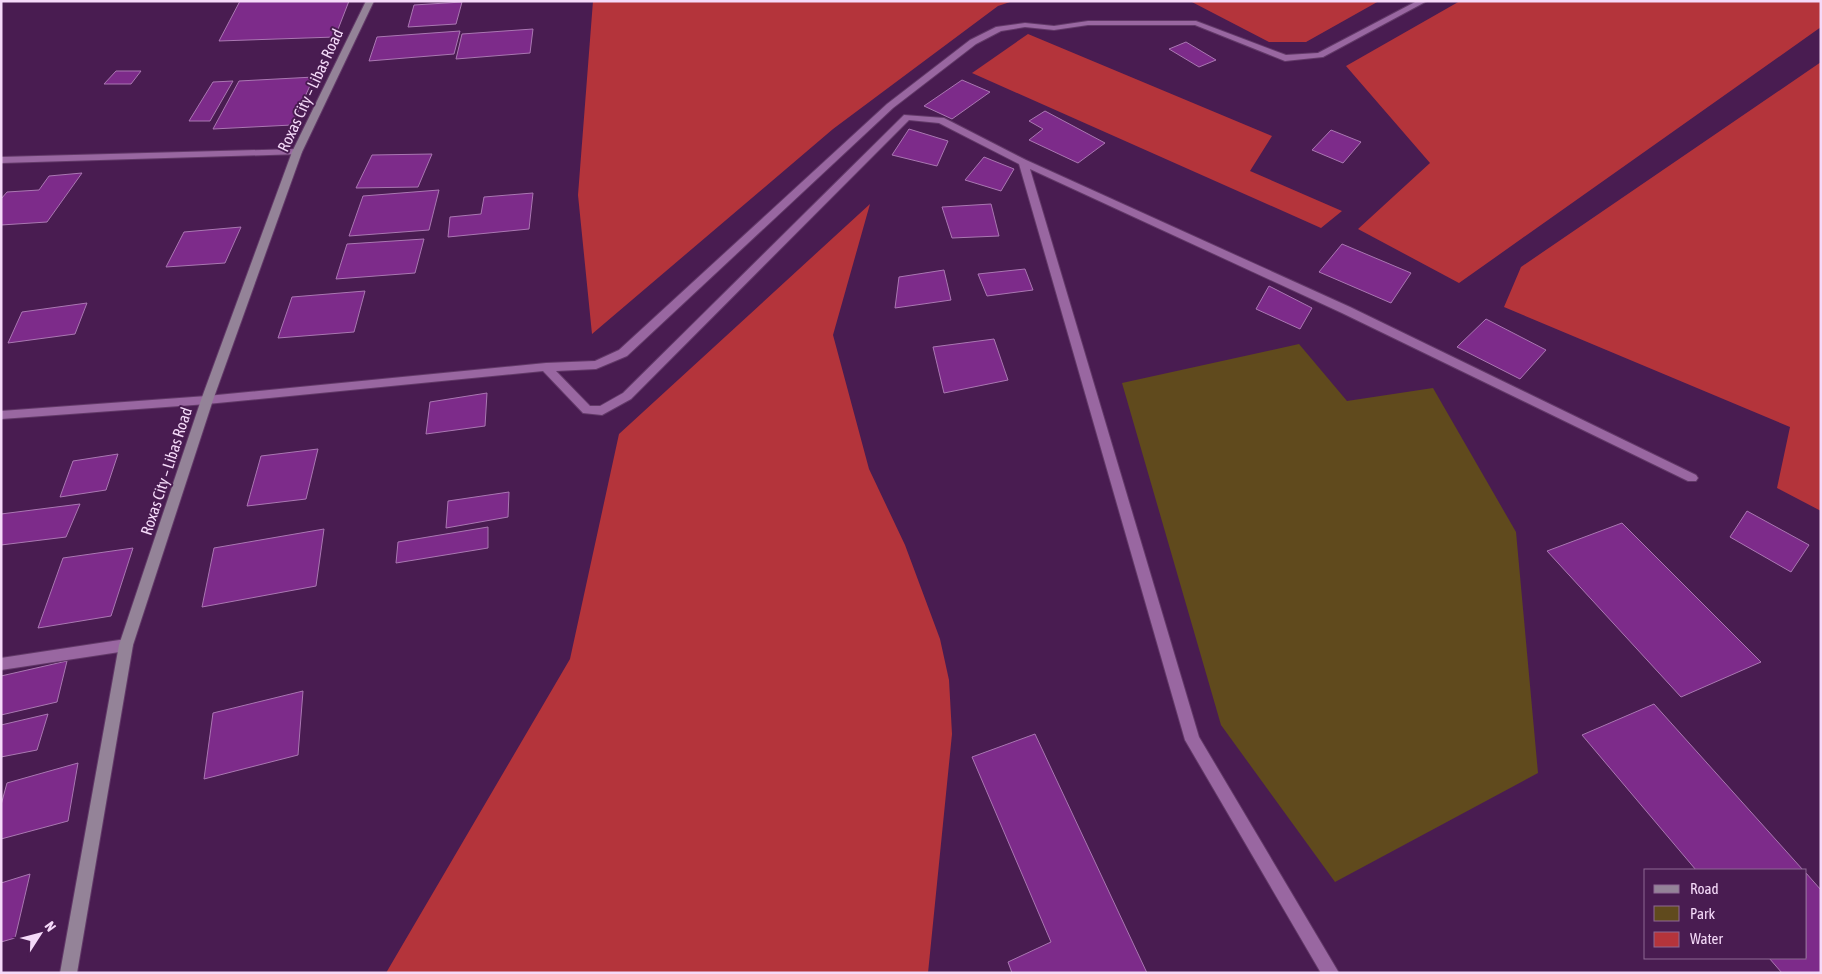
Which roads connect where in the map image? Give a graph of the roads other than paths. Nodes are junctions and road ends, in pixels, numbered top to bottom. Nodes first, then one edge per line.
1 (370, 1) edge
2 (1423, 1) edge
3 (297, 152) junction
4 (1, 160) edge
5 (1023, 162) junction
6 (546, 368) junction
7 (207, 400) junction
8 (1, 415) edge
9 (1692, 478) dead end
10 (126, 644) junction
11 (1, 664) edge
12 (68, 973) edge
13 (1331, 973) edge

1 - 3 main road, Roxas City – Libas Road
2 - 6 street
3 - 4 street
3 - 7 main road, Roxas City – Libas Road
5 - 6 street
5 - 9 street
5 - 13 street
6 - 7 street
7 - 8 street
7 - 10 main road, Roxas City – Libas Road
10 - 11 street
10 - 12 main road, Roxas City – Libas Road

